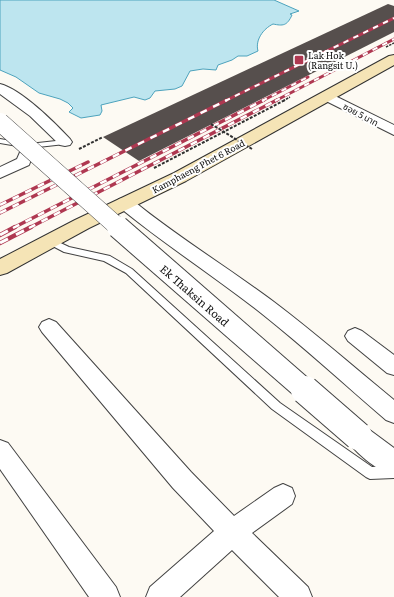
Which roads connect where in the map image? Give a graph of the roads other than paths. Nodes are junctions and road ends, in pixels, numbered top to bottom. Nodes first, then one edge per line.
1 (394, 59) edge
2 (0, 88) edge
3 (327, 96) junction
4 (0, 122) edge
5 (394, 131) edge
6 (0, 141) edge
7 (65, 142) joint
8 (29, 146) junction
9 (0, 173) edge
10 (124, 203) junction
11 (50, 241) junction
12 (0, 268) edge
13 (50, 327) dead end
14 (355, 336) dead end
15 (394, 367) edge
16 (394, 414) edge
17 (0, 450) edge
18 (394, 464) edge
19 (394, 472) edge
20 (282, 496) dead end
21 (232, 532) junction
22 (106, 597) edge
23 (160, 597) edge
24 (298, 597) edge

1 - 3 main road, Kamphaeng Phet 6 Road
2 - 7 street
3 - 5 street, ซอย 5 บาท
3 - 10 main road, Kamphaeng Phet 6 Road
4 - 18 street, Ek Thaksin Road, bridge
6 - 8 lane
7 - 8 lane
8 - 9 street
10 - 11 main road, Kamphaeng Phet 6 Road
10 - 16 street
11 - 12 main road, Kamphaeng Phet 6 Road
11 - 19 lane
13 - 21 street
14 - 15 street
17 - 22 street
20 - 21 street
21 - 23 street
21 - 24 street

